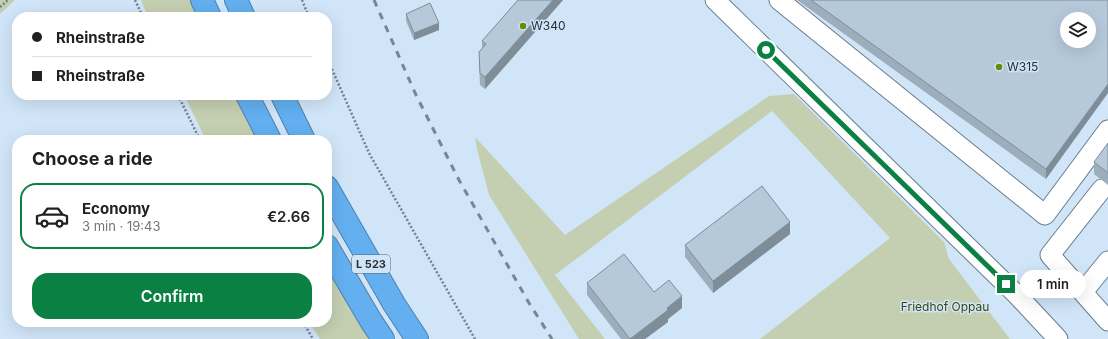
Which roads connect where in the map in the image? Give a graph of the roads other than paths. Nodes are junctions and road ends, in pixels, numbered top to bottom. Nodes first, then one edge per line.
1 (202, 0) edge
2 (236, 0) edge
3 (715, 0) edge
4 (779, 0) edge
5 (208, 12) edge
6 (242, 12) edge
7 (250, 100) edge
8 (284, 100) edge
9 (1108, 130) edge
10 (267, 135) edge
11 (302, 135) edge
12 (1102, 189) dead end
13 (332, 196) edge
14 (332, 255) edge
15 (1108, 261) edge
16 (1083, 292) junction
17 (1108, 321) edge
18 (383, 339) edge
19 (417, 339) edge
20 (1058, 339) edge

1 - 5 highway
2 - 6 highway
3 - 20 street
4 - 9 street
7 - 10 highway
8 - 11 highway
12 - 16 street
13 - 19 highway, L 523
14 - 18 highway, L 523
15 - 16 street
16 - 17 street

